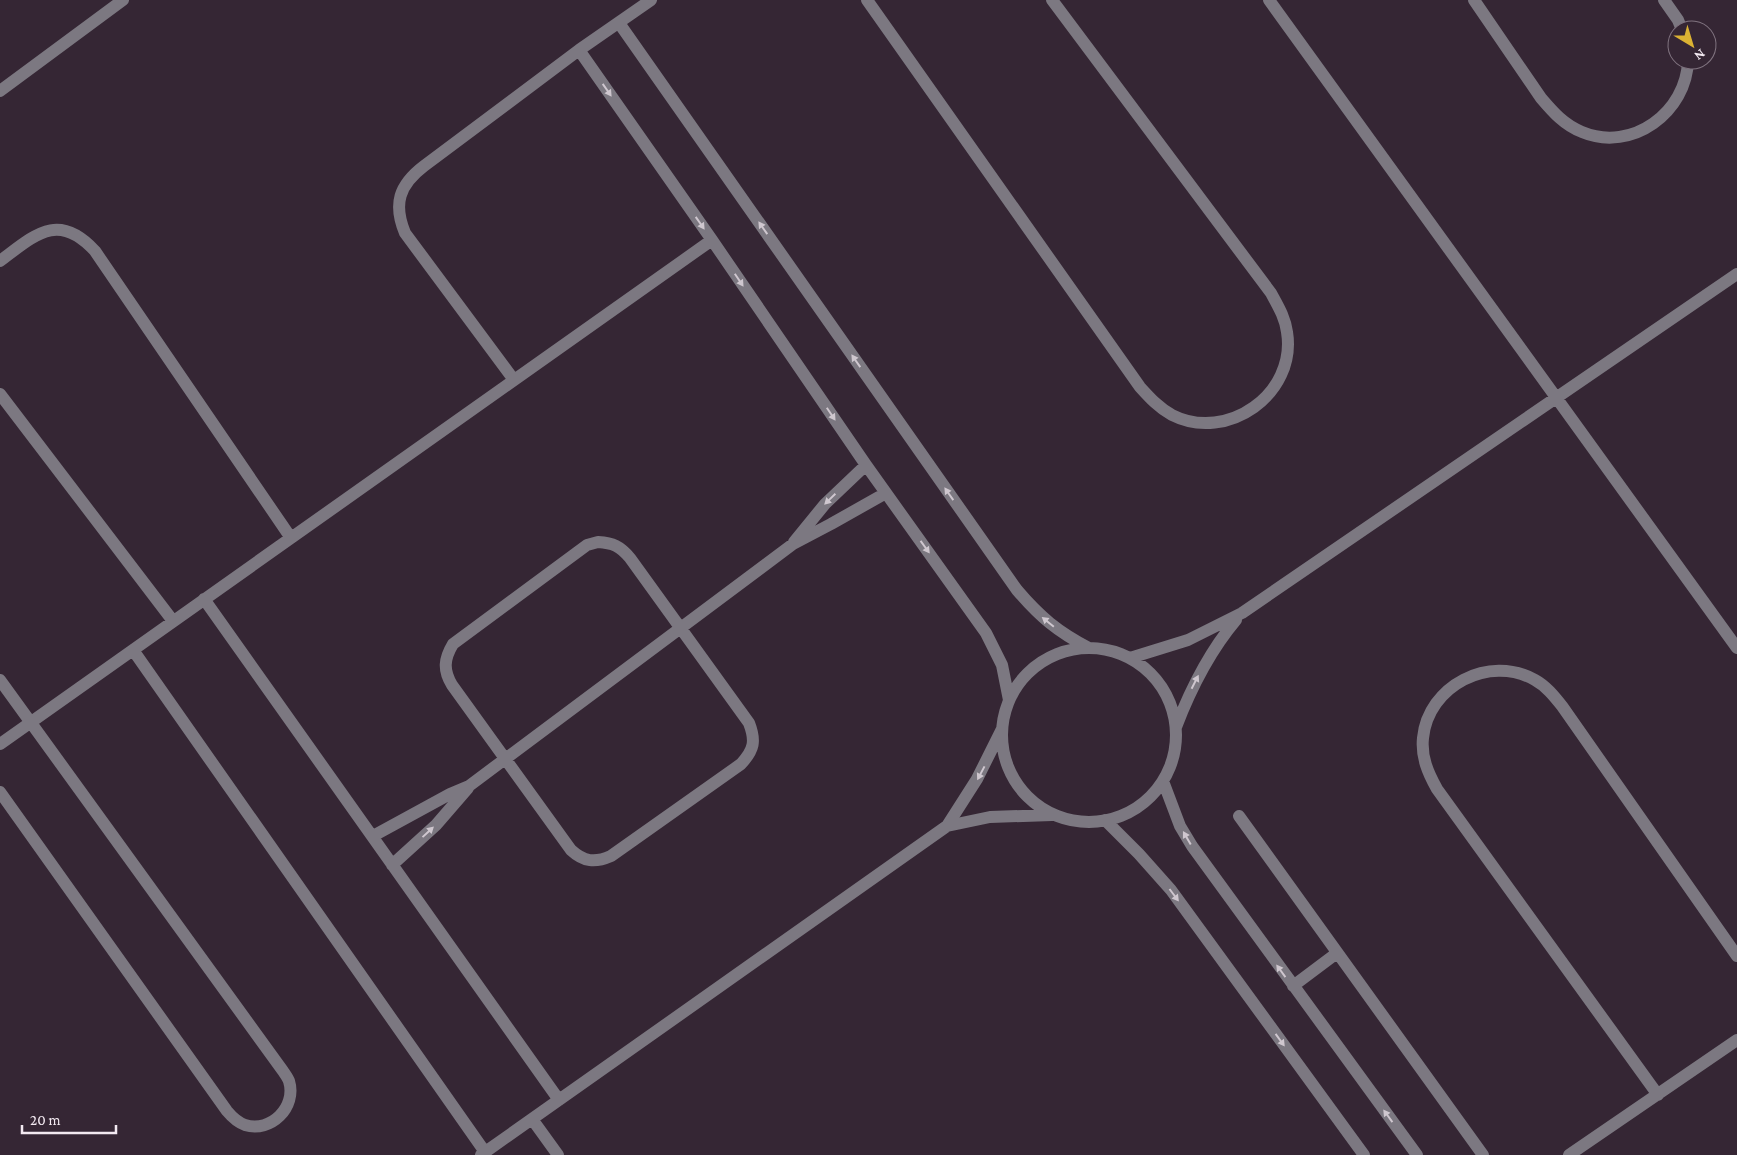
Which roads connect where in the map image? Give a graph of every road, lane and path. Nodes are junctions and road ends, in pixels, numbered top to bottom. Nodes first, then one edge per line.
1 (123, 0) edge
2 (651, 0) edge
3 (867, 0) edge
4 (1052, 0) edge
5 (1269, 0) edge
6 (1474, 0) edge
7 (1664, 0) edge
8 (1678, 20) edge
9 (619, 22) junction
10 (579, 50) junction
11 (1686, 70) edge
12 (0, 91) edge
13 (712, 240) junction
14 (0, 261) edge
15 (1737, 274) edge
16 (514, 380) junction
17 (0, 394) edge
18 (1556, 398) junction
19 (866, 465) junction
20 (886, 493) junction
21 (291, 538) junction
22 (793, 544) junction
23 (204, 599) junction
24 (1242, 613) junction
25 (172, 622) junction
26 (680, 627) junction
27 (1089, 648) junction
28 (1737, 648) edge
29 (133, 650) junction
30 (1130, 658) junction
31 (0, 680) edge
32 (1010, 700) junction
33 (30, 722) junction
34 (1176, 726) junction
35 (1002, 729) junction
36 (0, 744) edge
37 (505, 758) junction
38 (1163, 781) junction
39 (469, 786) junction
40 (0, 792) edge
41 (1055, 815) junction
42 (1239, 816) dead end
43 (1105, 820) junction
44 (948, 826) junction
45 (373, 836) junction
46 (392, 865) junction
47 (1338, 953) junction
48 (1737, 956) edge
49 (1293, 986) junction
50 (1737, 1040) edge
51 (1658, 1095) junction
52 (559, 1100) junction
53 (532, 1119) junction
54 (483, 1154) edge
55 (558, 1155) edge
56 (1364, 1155) edge
57 (1417, 1155) edge
58 (1483, 1155) edge
59 (1569, 1155) edge

1 - 12 street
2 - 9 street
3 - 4 street
5 - 18 street
6 - 11 street
7 - 8 street
9 - 10 street
27 -> 9 street
10 -> 13 street
10 - 16 street
13 - 16 street
13 -> 19 street
14 - 21 street
15 - 18 street
16 - 21 street
17 - 25 street
18 - 24 street
18 - 28 street
19 - 20 street
19 -> 22 street
20 - 22 street
20 -> 32 street
21 - 23 street
22 - 26 street
23 - 25 street
23 - 45 street
24 - 30 street
34 -> 24 street
25 - 29 street
26 - 37 street
26 - 37 street
26 - 37 street
27 - 30 street
27 - 32 street
29 - 33 street
29 - 54 street
30 - 34 street
31 - 33 street
32 - 35 street
33 - 36 street
33 - 40 street
34 - 38 street
35 - 41 street
35 -> 44 street
37 - 39 street
38 - 43 street
49 -> 38 street
39 - 45 street
46 -> 39 street
41 - 43 street
41 - 44 street
42 - 47 street
43 -> 56 street
44 - 52 street
45 - 46 street
46 - 52 street
47 - 49 street
47 - 58 street
48 - 51 street
57 -> 49 street
50 - 51 street
51 - 59 street
52 - 53 street
53 - 54 street
53 - 55 street

